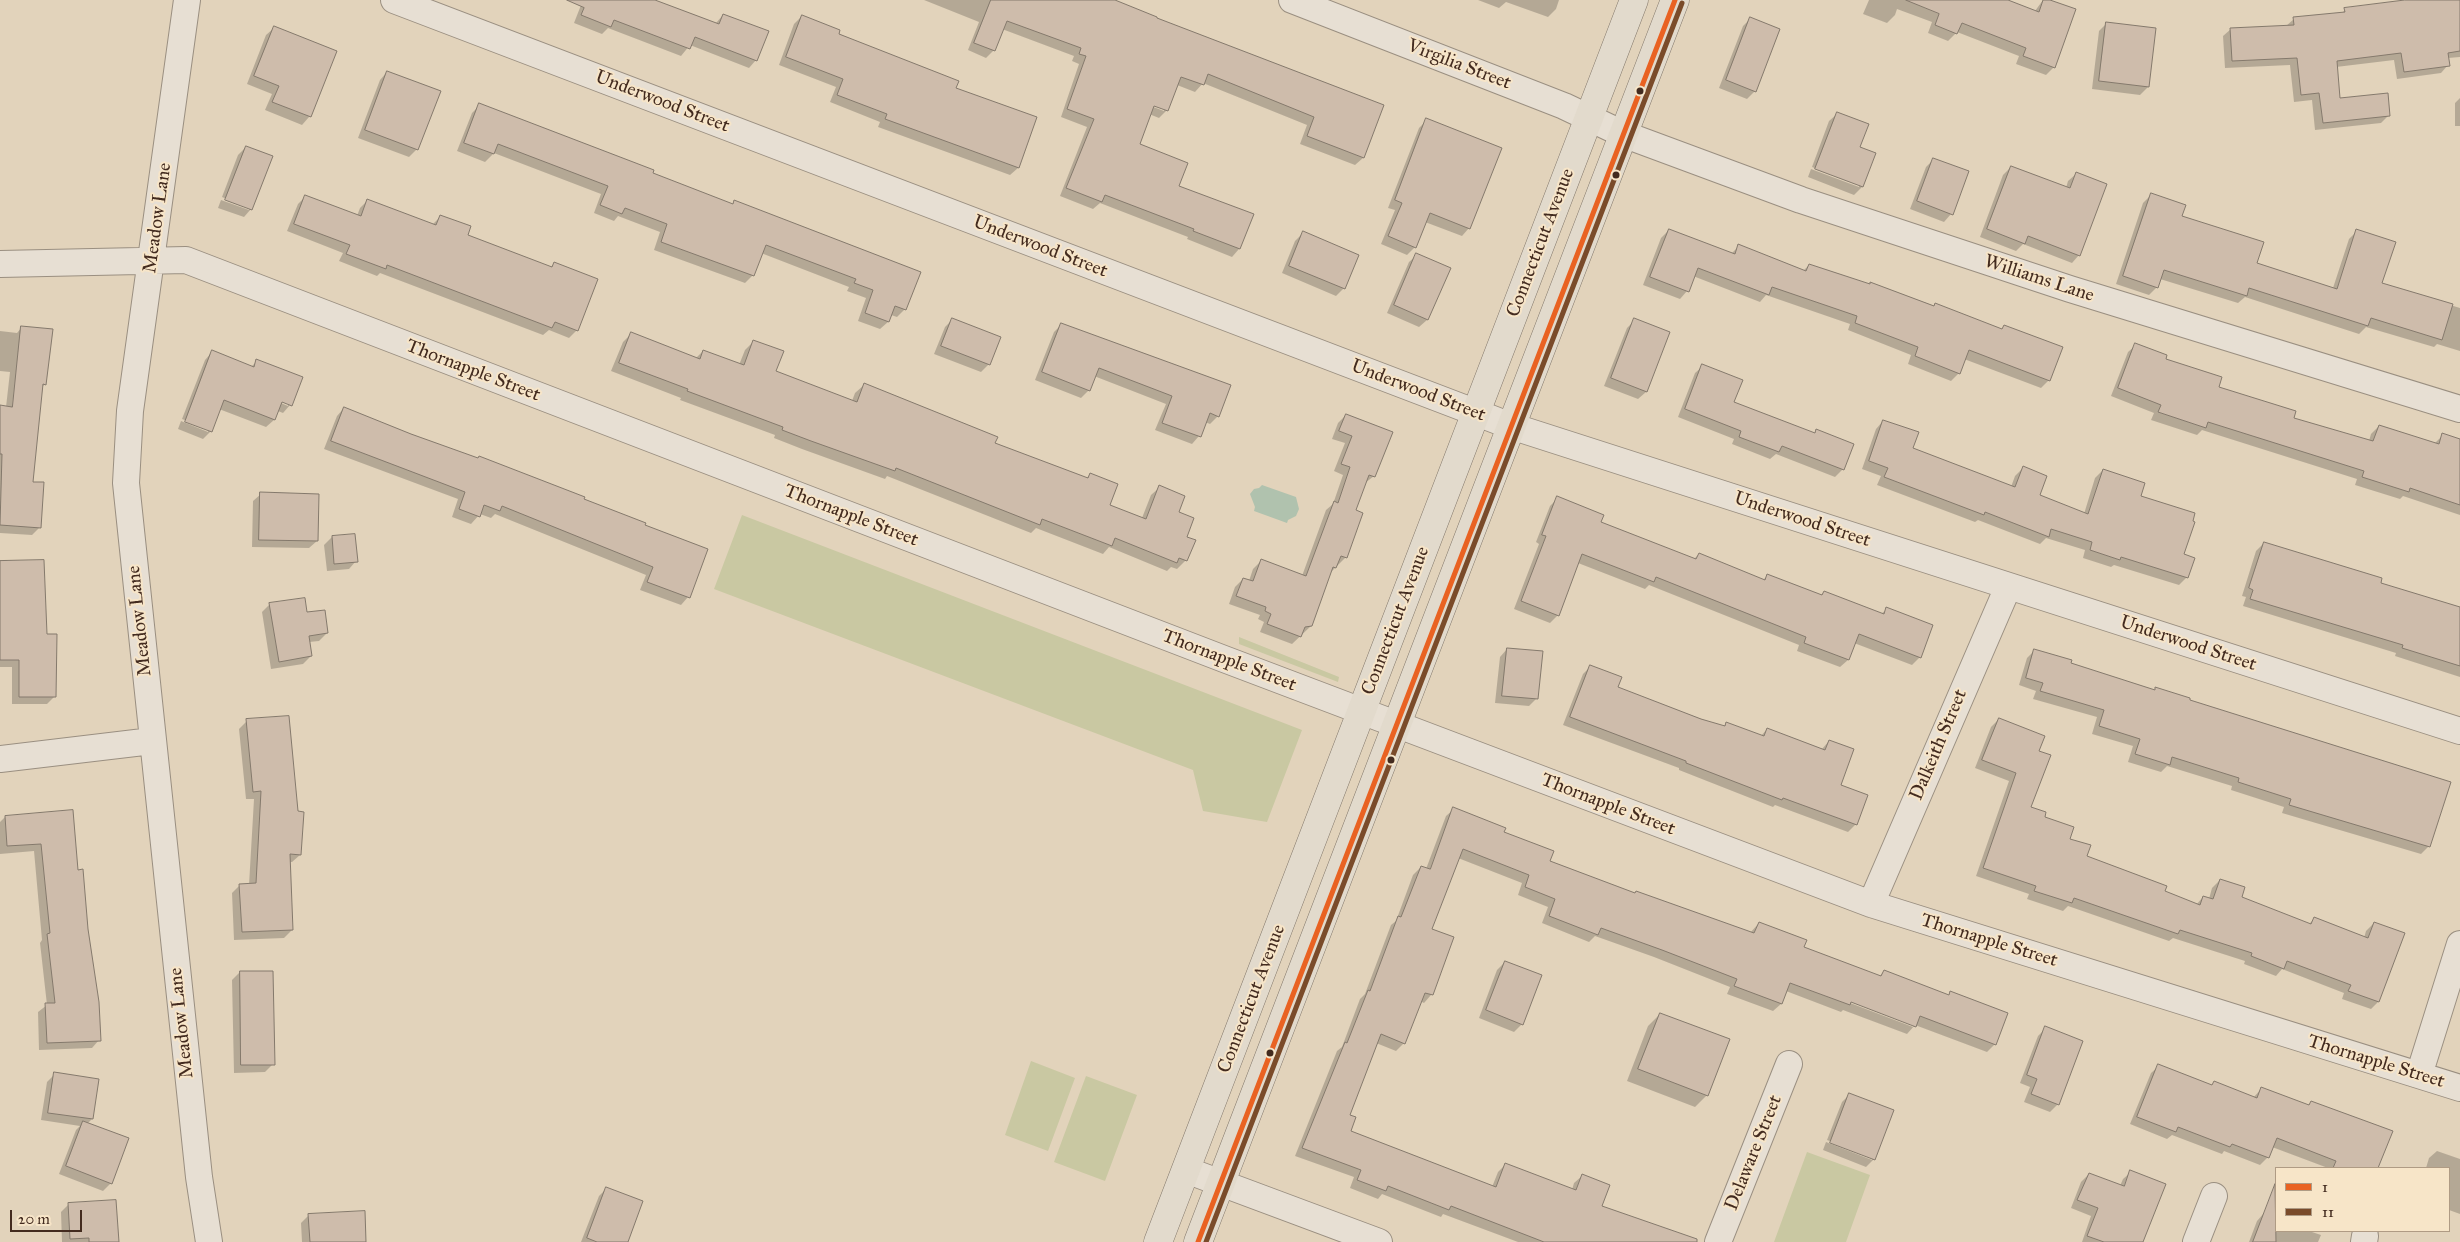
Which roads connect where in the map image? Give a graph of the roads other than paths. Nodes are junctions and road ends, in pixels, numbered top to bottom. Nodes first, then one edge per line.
1 (187, 0) edge
2 (394, 0) edge
3 (1292, 0) edge
4 (1634, 0) edge
5 (1675, 0) edge
6 (1589, 118) junction
7 (1623, 134) junction
8 (152, 261) junction
9 (0, 264) edge
10 (2460, 409) edge
11 (1476, 414) junction
12 (1511, 426) junction
13 (2008, 587) junction
14 (1362, 711) junction
15 (1396, 725) junction
16 (2460, 731) edge
17 (152, 740) junction
18 (0, 759) edge
19 (1871, 904) junction
20 (2460, 944) edge
21 (1789, 1064) dead end
22 (2419, 1075) junction
23 (2460, 1088) edge
24 (1186, 1170) junction
25 (1220, 1184) junction
26 (2214, 1196) dead end
27 (208, 1241) edge
28 (1158, 1242) edge
29 (1198, 1242) edge
30 (1379, 1242) edge
31 (1718, 1242) edge
32 (2196, 1242) edge

1 - 8 street, Meadow Lane
2 - 11 street, Underwood Street
3 - 6 street, Virgilia Street
4 - 6 main road, Connecticut Avenue
5 - 7 main road, Connecticut Avenue
6 - 7 street, Virgilia Street
6 - 11 main road, Connecticut Avenue
7 - 10 street, Williams Lane
7 - 12 main road, Connecticut Avenue
8 - 9 street, Thornapple Street
8 - 14 street, Thornapple Street
8 - 17 street, Meadow Lane
11 - 12 street, Underwood Street
11 - 14 main road, Connecticut Avenue
12 - 13 street, Underwood Street
12 - 15 main road, Connecticut Avenue
13 - 16 street, Underwood Street
13 - 19 street, Dalkeith Street
14 - 15 street, Thornapple Street
14 - 24 main road, Connecticut Avenue
15 - 19 street, Thornapple Street
15 - 25 main road, Connecticut Avenue
17 - 18 street
17 - 27 street, Meadow Lane
19 - 22 street, Thornapple Street
20 - 22 street
21 - 31 street, Delaware Street
22 - 23 street, Thornapple Street
24 - 25 street
24 - 28 main road, Connecticut Avenue
25 - 29 main road, Connecticut Avenue
25 - 30 street
26 - 32 street

